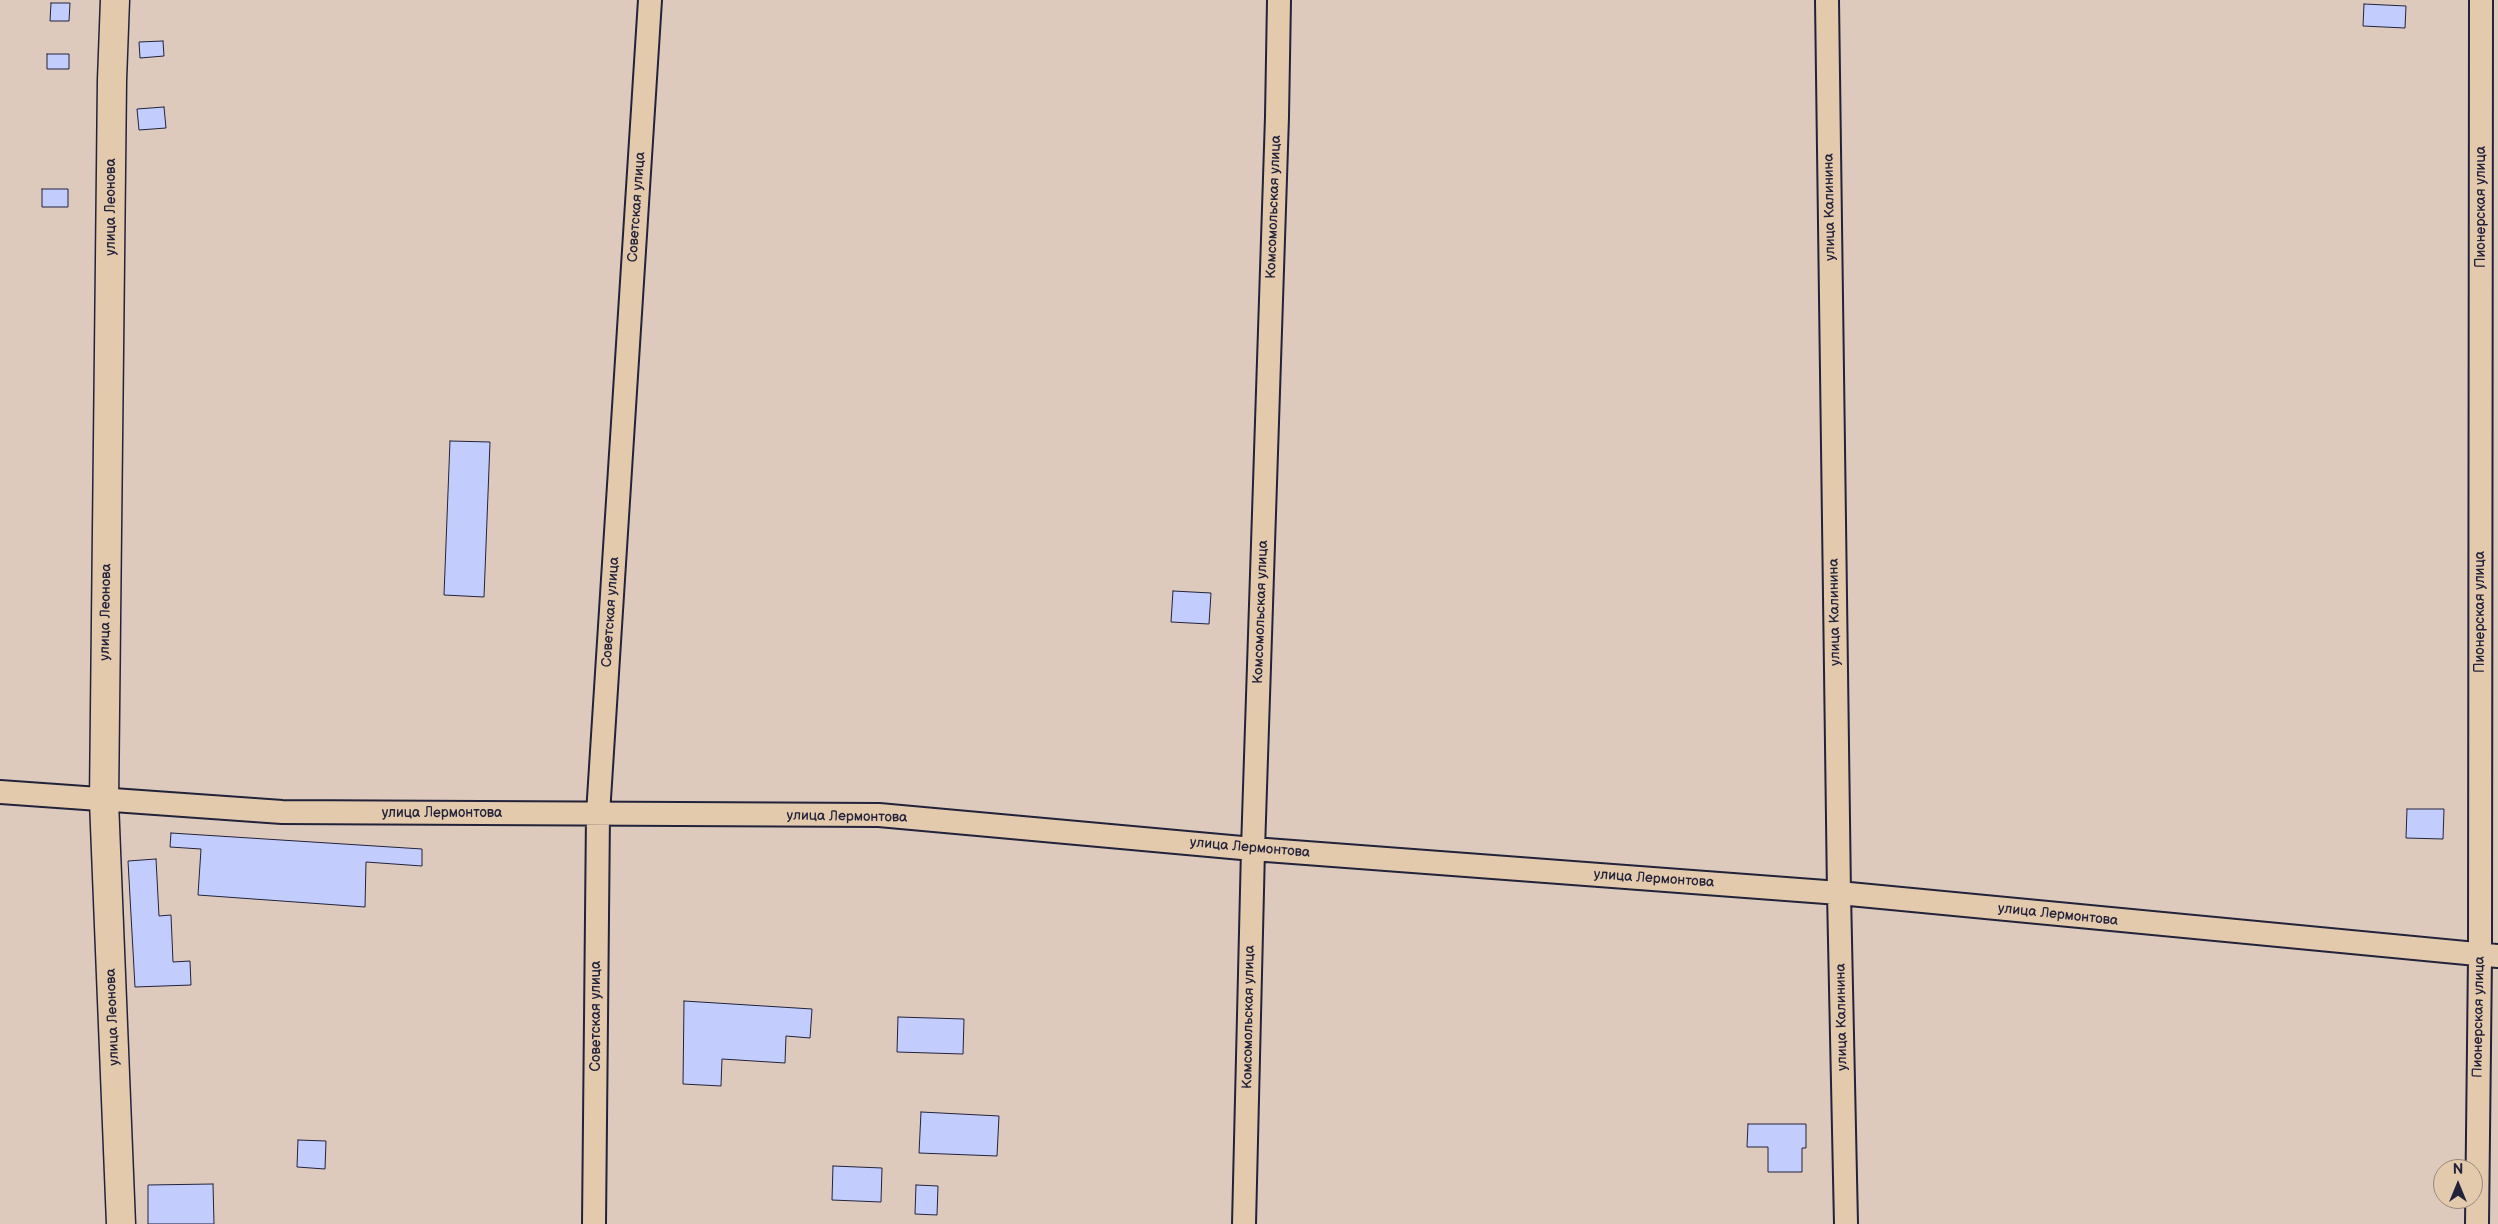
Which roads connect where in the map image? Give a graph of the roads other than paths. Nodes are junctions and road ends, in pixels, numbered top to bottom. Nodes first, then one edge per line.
1 (115, 0) edge
2 (650, 0) edge
3 (1279, 0) edge
4 (1828, 0) edge
5 (2481, 0) edge
6 (0, 792) edge
7 (104, 801) junction
8 (598, 814) junction
9 (1253, 848) junction
10 (1839, 893) junction
11 (2489, 956) edge
12 (121, 1224) edge
13 (594, 1224) edge
14 (1244, 1224) edge
15 (1846, 1224) edge
16 (2477, 1224) edge

1 - 7 main road, улица Леонова
2 - 8 street, Советская улица
3 - 9 street, Комсомольская улица
4 - 10 street, улица Калинина
5 - 11 street, Пионерская улица
6 - 7 street, улица Лермонтова
7 - 8 street, улица Лермонтова
7 - 12 main road, улица Леонова
8 - 9 street, улица Лермонтова
8 - 13 street, Советская улица
9 - 10 street, улица Лермонтова
9 - 14 street, Комсомольская улица
10 - 11 street, улица Лермонтова
10 - 15 street, улица Калинина
11 - 16 street, Пионерская улица

